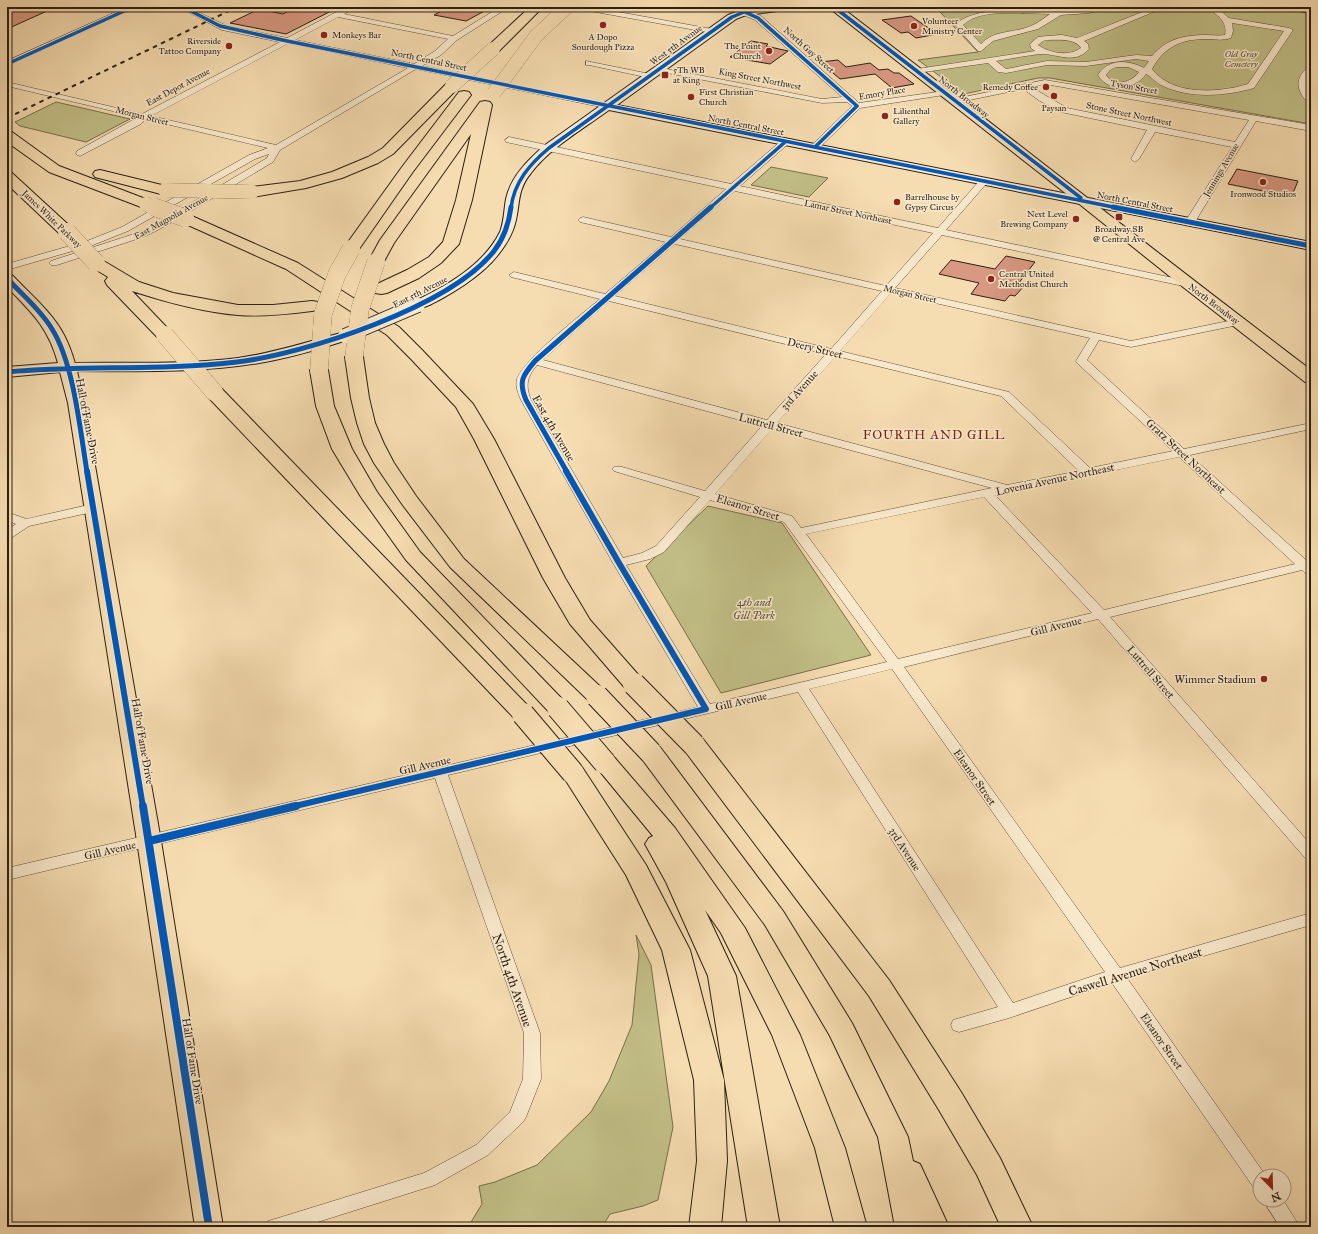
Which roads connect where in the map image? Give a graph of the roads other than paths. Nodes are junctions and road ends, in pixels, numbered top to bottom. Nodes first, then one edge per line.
1 (132, 7) edge
2 (183, 7) edge
3 (352, 7) edge
4 (505, 7) edge
5 (537, 7) edge
6 (567, 7) edge
7 (579, 7) edge
8 (734, 7) edge
9 (785, 7) edge
10 (834, 7) edge
11 (1105, 7) edge
12 (1161, 7) edge
13 (1211, 7) edge
14 (1290, 7) edge
15 (1311, 11) edge
16 (744, 12) junction
17 (1062, 12) junction
18 (336, 15) junction
19 (1227, 20) junction
20 (712, 31) junction
21 (454, 38) junction
22 (287, 41) junction
23 (1077, 41) junction
24 (493, 49) junction
25 (1042, 52) junction
26 (1154, 59) junction
27 (991, 61) junction
28 (588, 63) dead end
29 (7, 64) edge
30 (416, 67) junction
31 (917, 71) junction
32 (653, 73) junction
33 (1309, 73) edge
34 (7, 84) edge
35 (1024, 86) junction
36 (944, 93) junction
37 (848, 98) junction
38 (489, 99) junction
39 (955, 101) junction
40 (1311, 101) edge
41 (606, 106) junction
42 (857, 106) junction
43 (144, 116) junction
44 (1254, 118) junction
45 (1311, 128) edge
46 (1152, 129) junction
47 (8, 136) edge
48 (509, 140) dead end
49 (785, 142) junction
50 (1236, 145) junction
51 (815, 147) junction
52 (277, 148) junction
53 (549, 148) junction
54 (28, 149) junction
55 (80, 153) dead end
56 (1135, 159) dead end
57 (7, 176) edge
58 (984, 181) junction
59 (734, 187) junction
60 (1083, 200) junction
61 (583, 220) dead end
62 (1190, 222) junction
63 (939, 232) junction
64 (671, 241) junction
65 (1311, 246) edge
66 (96, 263) junction
67 (7, 267) edge
68 (514, 275) dead end
69 (7, 277) edge
70 (1188, 284) junction
71 (888, 290) junction
72 (606, 297) junction
73 (1238, 322) junction
74 (1096, 336) junction
75 (832, 352) junction
76 (534, 361) junction
77 (67, 367) junction
78 (7, 372) edge
79 (1308, 373) edge
80 (768, 424) junction
81 (1311, 426) edge
82 (1182, 452) junction
83 (618, 469) dead end
84 (1087, 472) junction
85 (1008, 489) junction
86 (986, 493) junction
87 (707, 494) junction
88 (93, 508) junction
89 (7, 516) edge
90 (25, 522) junction
91 (799, 532) junction
92 (7, 535) edge
93 (619, 563) junction
94 (1309, 567) edge
95 (1101, 615) junction
96 (895, 664) junction
97 (801, 687) junction
98 (706, 709) junction
99 (440, 772) junction
100 (630, 794) junction
101 (149, 841) junction
102 (1311, 855) edge
103 (7, 874) edge
104 (1311, 919) edge
105 (1116, 975) junction
106 (1009, 1011) junction
107 (959, 1025) dead end
108 (893, 1137) junction
109 (1252, 1170) edge
110 (1278, 1208) edge
111 (209, 1227) edge
112 (274, 1227) edge
113 (705, 1227) edge
114 (764, 1227) edge
115 (851, 1227) edge
116 (911, 1227) edge
117 (933, 1227) edge
118 (1017, 1227) edge
119 (1291, 1227) edge

1 - 29 street
2 - 22 street, North Central Street
3 - 18 street, East Depot Avenue
4 - 21 street, East Magnolia Avenue
5 - 24 highway
6 - 38 highway, bridge
7 - 20 street
8 - 16 main road, North Gay Street
9 - 16 main road, West 5th Avenue
10 - 31 main road, North Broadway
11 - 17 street
12 - 23 street
13 - 19 street
14 - 15 street
16 - 20 main road, West 5th Avenue
16 - 37 street, North Gay Street
17 - 17 street
18 - 21 street
18 - 22 street, East Depot Avenue
19 - 26 street
19 - 26 street
20 - 32 main road, West 5th Avenue
21 - 30 street, East Magnolia Avenue
22 - 30 street, North Central Street
22 - 43 street, East Depot Avenue
23 - 25 street
23 - 25 street
24 - 54 highway, bridge
24 - 100 highway, bridge
25 - 27 street
26 - 27 street
27 - 31 street
28 - 32 street, King Street Northwest
30 - 41 street, North Central Street
30 - 52 street, East Magnolia Avenue
31 - 36 main road, North Broadway
32 - 37 street, King Street Northwest
32 - 41 main road, West 5th Avenue
33 - 40 street
34 - 43 street, Morgan Street
35 - 39 street, Tyson Street
35 - 44 street, Tyson Street
35 - 46 street, Stone Street Northwest
36 - 39 main road, North Broadway
36 - 42 street, Emory Place
37 - 42 street
38 - 66 highway, bridge
38 - 108 highway, bridge
39 - 60 main road, North Broadway
41 - 49 main road, North Central Street
41 - 53 main road, East 5th Avenue
42 - 51 street, Emory Place
43 - 52 street, Morgan Street
43 - 55 street, East Depot Avenue
44 - 45 street, Tyson Street
44 - 50 street, Jennings Avenue
46 - 50 street, Stone Street Northwest
46 - 56 street
47 - 54 highway
48 - 53 street, Lamar Street Northeast
49 - 51 main road, North Central Street
49 - 59 street, East 4th Avenue
50 - 62 street, Jennings Avenue
51 - 58 main road, North Central Street
52 - 67 street, East Magnolia Avenue
52 - 69 street, East Magnolia Avenue
53 - 59 street, Lamar Street Northeast
53 - 77 main road, East 5th Avenue, bridge
54 - 118 highway, bridge
57 - 66 highway, James White Parkway, bridge
58 - 60 main road, North Central Street
58 - 63 street, 3rd Avenue
59 - 63 street, Lamar Street Northeast
59 - 64 street, East 4th Avenue
60 - 62 main road, North Central Street
60 - 70 main road, North Broadway
61 - 64 street, Morgan Street
62 - 65 main road, North Central Street
63 - 70 street, Lamar Street Northeast
63 - 71 street, 3rd Avenue
64 - 71 street, Morgan Street
64 - 72 street, East 4th Avenue
66 - 113 highway, bridge
68 - 72 street, Deery Street
69 - 77 main road, Hall of Fame Drive
70 - 73 main road, North Broadway
71 - 74 street, Morgan Street
71 - 75 street, 3rd Avenue
72 - 75 street, Deery Street
72 - 76 street, East 4th Avenue
73 - 74 street, Morgan Street
73 - 79 main road, North Broadway
74 - 82 street, Gratz Street Northeast
75 - 80 street, 3rd Avenue
75 - 84 street, Deery Street
76 - 80 street, Luttrell Street
76 - 93 street, East 4th Avenue
77 - 78 main road
77 - 88 main road, Hall of Fame Drive
80 - 85 street, Luttrell Street
80 - 87 street, 3rd Avenue
81 - 82 street, Lovenia Avenue Northeast
82 - 84 street, Lovenia Avenue Northeast
82 - 94 street, Gratz Street Northeast
83 - 87 street, Eleanor Street
84 - 85 street, Lovenia Avenue Northeast
85 - 86 street, Lovenia Avenue Northeast
86 - 91 street, Lovenia Avenue Northeast
86 - 95 street, Luttrell Street
87 - 91 street, Eleanor Street
87 - 93 street, 3rd Avenue
88 - 90 street
88 - 101 main road, Hall of Fame Drive
89 - 90 street
90 - 92 street
91 - 96 street, Eleanor Street
93 - 98 street, East 4th Avenue
94 - 95 street, Gill Avenue
95 - 96 street, Gill Avenue
95 - 102 street, Luttrell Street
96 - 97 street, Gill Avenue
96 - 105 street, Eleanor Street
97 - 98 street, Gill Avenue
97 - 106 street, 3rd Avenue
98 - 99 street, Gill Avenue
99 - 101 street, Gill Avenue
99 - 112 street, North 4th Avenue
100 - 114 highway
100 - 115 highway
101 - 103 street, Gill Avenue
101 - 111 main road, Hall of Fame Drive
104 - 105 street, Caswell Avenue Northeast
105 - 106 street, Caswell Avenue Northeast
105 - 109 street, Eleanor Street
106 - 107 street, Caswell Avenue Northeast
108 - 116 highway
108 - 117 highway
110 - 119 street

